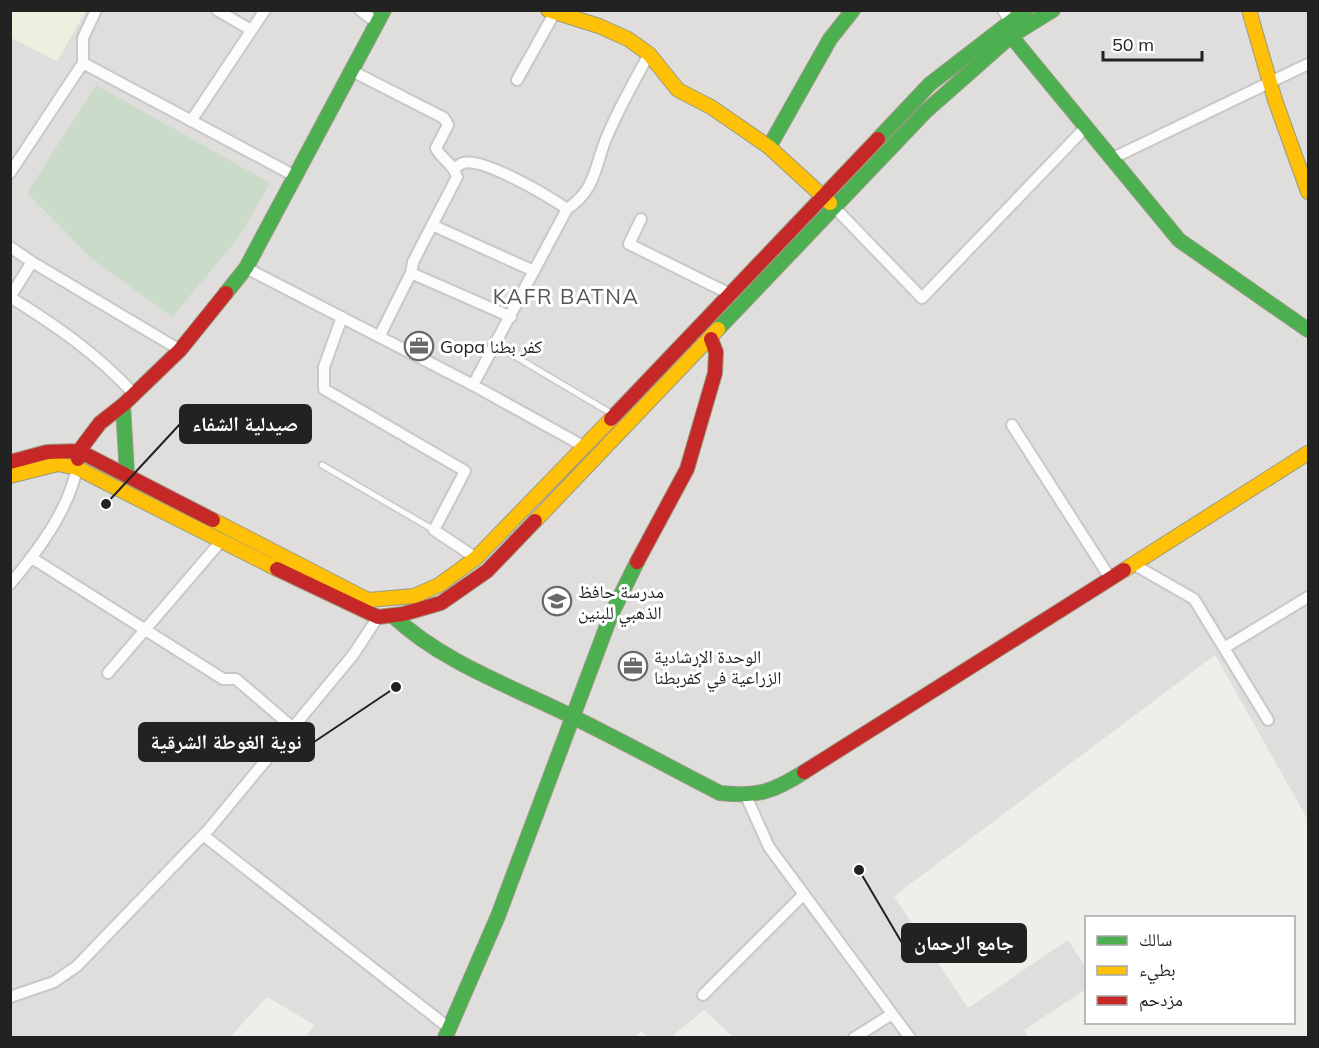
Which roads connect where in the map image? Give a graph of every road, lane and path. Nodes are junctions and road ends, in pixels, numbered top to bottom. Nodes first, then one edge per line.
1 (96, 10) edge
2 (218, 10) edge
3 (264, 10) edge
4 (360, 10) edge
5 (853, 10) edge
6 (1026, 10) edge
7 (1053, 10) edge
8 (1249, 10) edge
9 (551, 12) edge
10 (1006, 16) edge
11 (381, 17) edge
12 (251, 30) junction
13 (1011, 36) junction
14 (649, 54) junction
15 (83, 63) junction
16 (1307, 68) edge
17 (352, 71) junction
18 (517, 80) dead end
19 (1271, 83) junction
20 (191, 120) junction
21 (1086, 128) junction
22 (769, 147) junction
23 (1111, 159) junction
24 (455, 168) junction
25 (10, 173) edge
26 (295, 176) junction
27 (1308, 192) edge
28 (824, 197) junction
29 (835, 208) junction
30 (567, 209) junction
31 (641, 219) dead end
32 (432, 225) junction
33 (10, 247) edge
34 (32, 262) junction
35 (246, 268) junction
36 (534, 271) junction
37 (411, 273) junction
38 (732, 295) junction
39 (11, 297) edge
40 (342, 317) junction
41 (511, 317) junction
42 (1308, 330) edge
43 (379, 337) junction
44 (711, 339) junction
45 (496, 345) junction
46 (180, 350) junction
47 (473, 385) junction
48 (133, 393) junction
49 (123, 405) junction
50 (615, 416) junction
51 (1012, 425) dead end
52 (585, 447) junction
53 (79, 451) junction
54 (1308, 453) edge
55 (10, 462) edge
56 (322, 465) dead end
57 (77, 468) junction
58 (127, 475) junction
59 (10, 476) edge
60 (434, 530) junction
61 (222, 540) junction
62 (32, 558) junction
63 (476, 558) junction
64 (1133, 564) junction
65 (1110, 578) junction
66 (10, 584) edge
67 (1308, 597) edge
68 (378, 616) junction
69 (393, 616) junction
70 (145, 630) junction
71 (1224, 648) junction
72 (108, 673) dead end
73 (572, 716) junction
74 (1268, 720) dead end
75 (292, 727) junction
76 (746, 796) junction
77 (203, 835) junction
78 (804, 894) junction
79 (703, 995) dead end
80 (10, 997) edge
81 (892, 1014) junction
82 (447, 1033) edge
83 (854, 1038) edge
84 (910, 1038) edge

1 - 15 street
2 - 12 street
3 - 12 street
4 - 11 street
5 - 22 street
6 - 10 street
7 - 13 street
8 - 19 street
9 - 14 street
9 - 18 street
10 - 13 street
10 - 28 street
11 - 17 street
12 - 20 street
13 - 21 street
13 - 29 street
14 - 22 street
14 - 30 street
15 - 20 street
15 - 25 street
16 - 19 street
17 - 24 street
17 - 26 street
19 - 23 street
19 - 27 street
20 - 26 street
21 - 23 street
21 - 29 street
22 - 28 street
23 - 42 street
24 - 30 street
24 - 32 street
26 - 35 street
28 - 29 street
28 - 38 street
29 - 44 street
30 - 36 street
31 - 38 street
32 - 36 street
32 - 37 street
33 - 34 street
34 - 39 street
34 - 46 street
35 - 40 street
35 - 46 street
36 - 41 street
37 - 41 street
37 - 43 street
38 - 50 street
39 - 48 street
40 - 43 street
40 - 60 street
41 - 45 street
43 - 47 street
44 - 69 street
44 - 73 street
45 - 47 street
45 - 50 lane
46 - 48 street
47 - 52 street
48 - 49 street
49 - 53 street
49 - 58 street
50 - 52 street
51 - 65 street
52 - 63 street
53 - 55 street
53 - 57 street
53 - 58 street
54 - 64 street
56 - 60 lane
57 - 59 street
57 - 61 street
57 - 62 street
58 - 63 street
60 - 63 street
61 - 68 street
61 - 70 street
62 - 66 street
62 - 70 street
64 - 65 street
64 - 71 street
65 - 76 street
67 - 71 street
68 - 69 street
68 - 75 street
69 - 73 street
70 - 72 street
70 - 75 street
71 - 74 street
73 - 76 street
73 - 82 street
75 - 77 street
76 - 78 street
77 - 80 street
77 - 82 street
78 - 79 street
78 - 81 street
81 - 83 street
81 - 84 street

